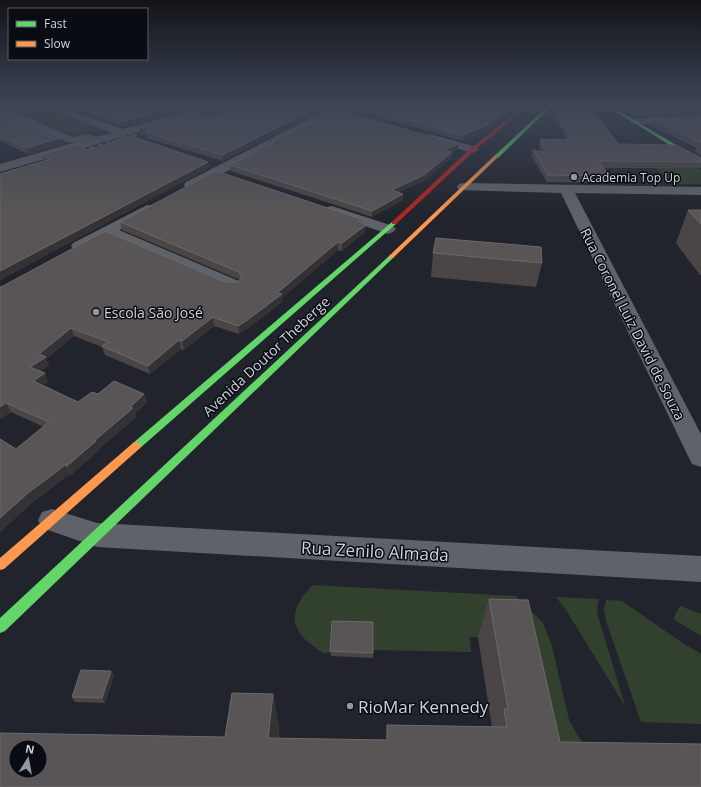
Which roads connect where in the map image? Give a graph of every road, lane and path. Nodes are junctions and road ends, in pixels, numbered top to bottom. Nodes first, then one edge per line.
1 (92, 142) edge
2 (278, 142) edge
3 (447, 142) edge
4 (481, 142) edge
5 (512, 142) edge
6 (668, 142) edge
7 (472, 149) junction
8 (701, 162) edge
9 (0, 168) edge
10 (464, 187) junction
11 (566, 189) junction
12 (182, 190) edge
13 (701, 191) edge
14 (162, 201) edge
15 (321, 207) edge
16 (390, 227) junction
17 (107, 231) junction
18 (418, 231) junction
19 (67, 253) edge
20 (233, 285) edge
21 (701, 458) edge
22 (52, 520) junction
23 (97, 535) junction
24 (0, 566) edge
25 (701, 569) edge
26 (0, 627) edge

1 - 9 street
2 - 12 street
3 - 7 street
4 - 7 main road, Avenida Doutor Theberge
5 - 10 main road, Avenida Doutor Theberge
6 - 8 main road
7 - 16 main road, Avenida Doutor Theberge
10 - 11 street
10 - 18 main road, Avenida Doutor Theberge
11 - 13 street
11 - 21 street, Rua Coronel Luiz David de Souza
14 - 17 street
15 - 16 street
16 - 18 main road
16 - 22 main road, Avenida Doutor Theberge
17 - 19 street
17 - 20 street
18 - 23 main road, Avenida Doutor Theberge
22 - 23 street, Rua Zenilo Almada
22 - 24 main road, Avenida Doutor Theberge
23 - 25 street, Rua Zenilo Almada
23 - 26 main road, Avenida Doutor Theberge

